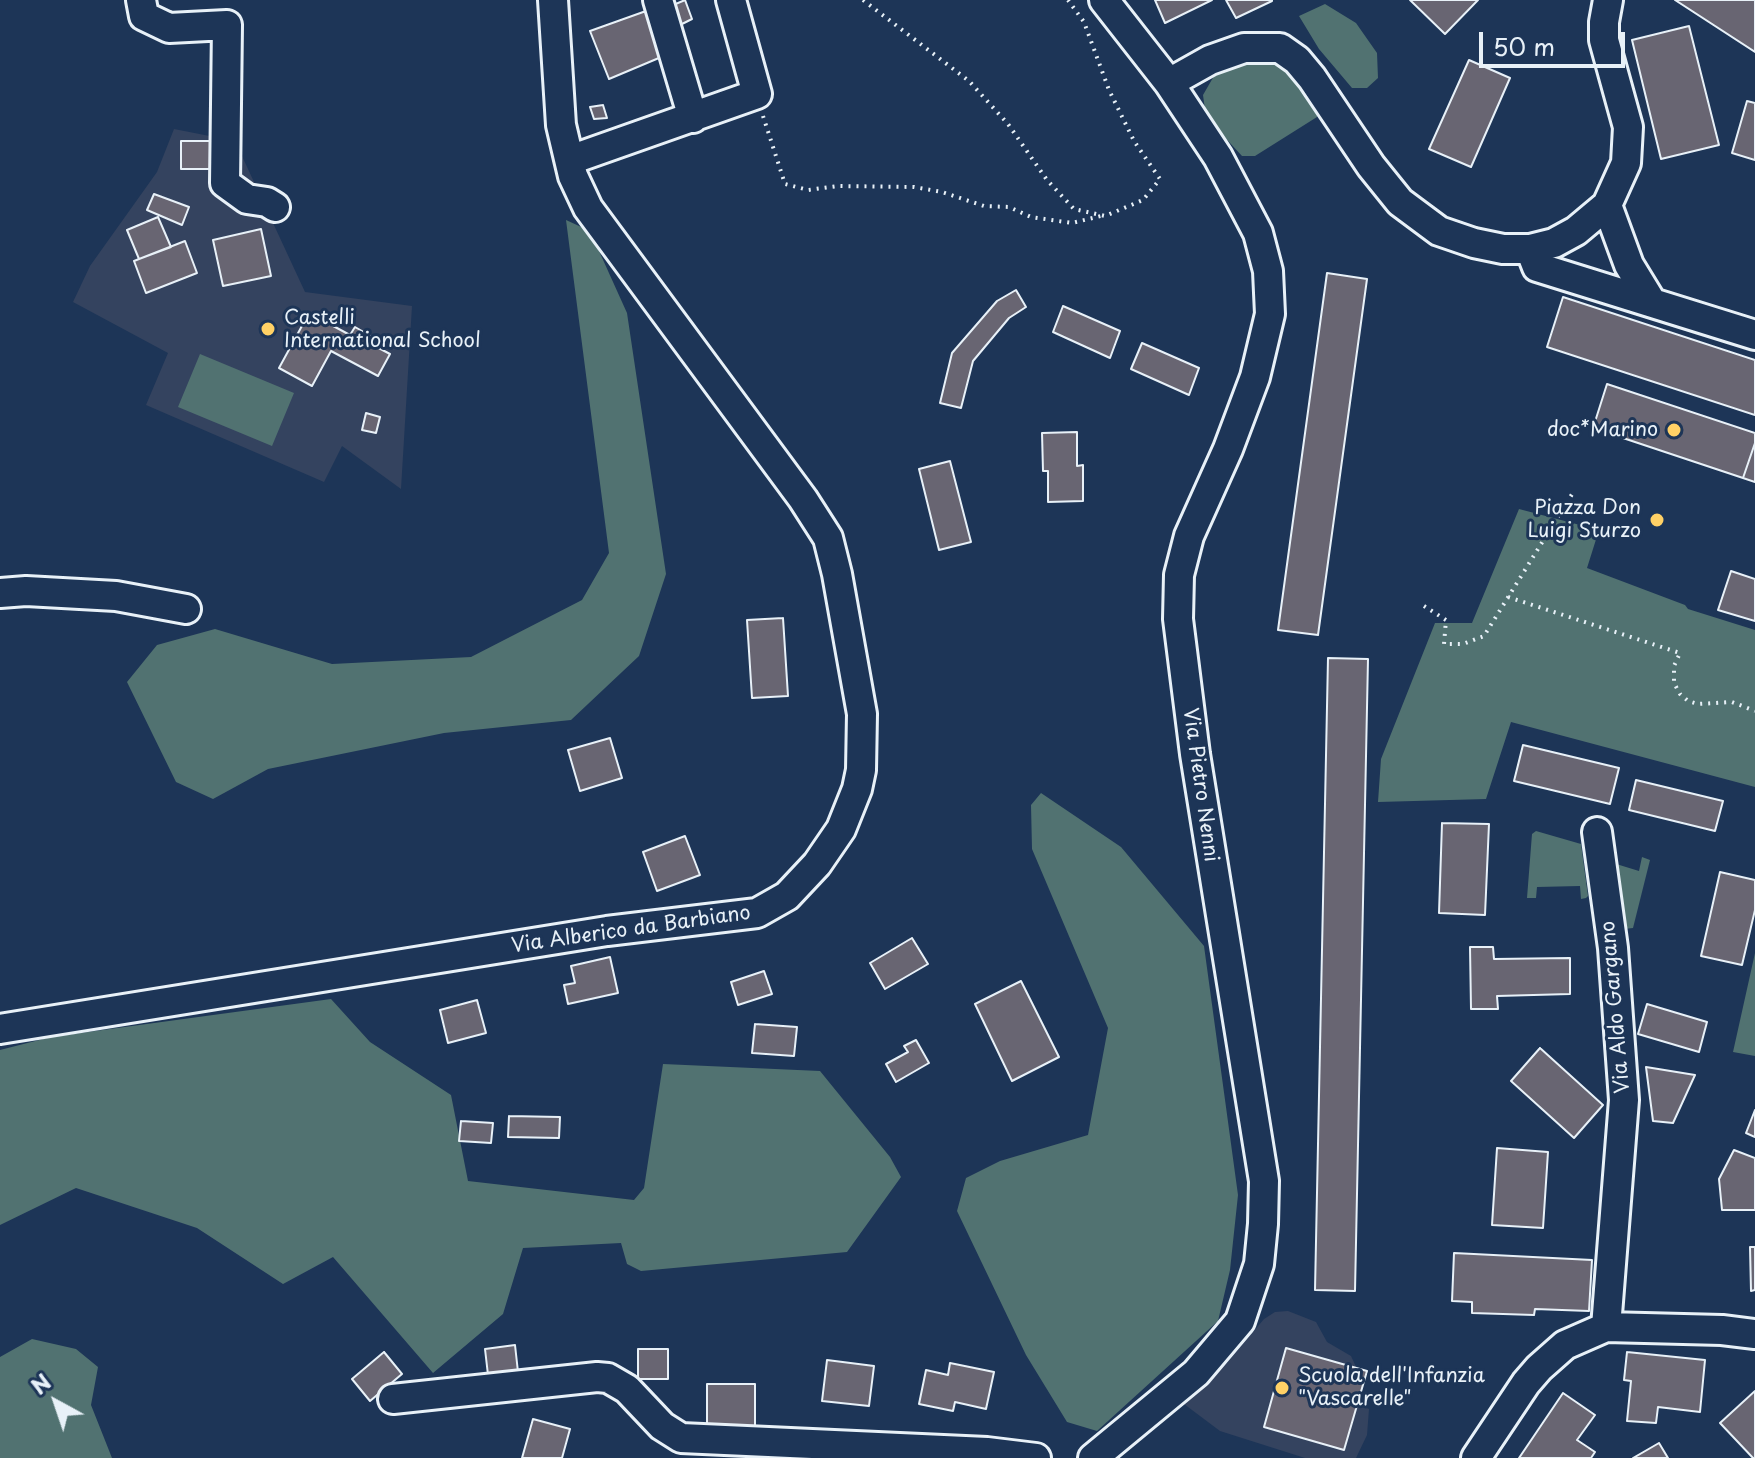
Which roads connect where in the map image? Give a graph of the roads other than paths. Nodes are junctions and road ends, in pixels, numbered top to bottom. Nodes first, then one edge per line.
1 (141, 0) edge
2 (554, 0) edge
3 (658, 0) edge
4 (731, 0) edge
5 (1104, 0) edge
6 (1599, 2) edge
7 (1169, 83) junction
8 (693, 118) junction
9 (570, 160) junction
10 (1607, 205) junction
11 (275, 207) dead end
12 (1530, 249) junction
13 (1626, 257) junction
14 (1607, 287) junction
15 (1651, 301) junction
16 (1755, 335) edge
17 (0, 593) edge
18 (186, 609) dead end
19 (1597, 832) dead end
20 (0, 1029) edge
21 (1606, 1327) junction
22 (1755, 1334) edge
23 (393, 1399) dead end
24 (1036, 1458) edge
25 (1093, 1458) edge
26 (1476, 1458) edge

1 - 11 street
2 - 9 street, Via Alberico da Barbiano
3 - 8 street
4 - 8 street
5 - 7 street, Via Pietro Nenni
6 - 10 street
7 - 12 street
7 - 25 street, Via Pietro Nenni
8 - 9 street
9 - 20 street, Via Alberico da Barbiano
10 - 12 street
10 - 13 street
12 - 14 street
13 - 14 street
13 - 15 street
14 - 15 street
15 - 16 street
17 - 18 street
19 - 21 street, Via Aldo Gargano
21 - 22 street
21 - 26 street
23 - 24 street

